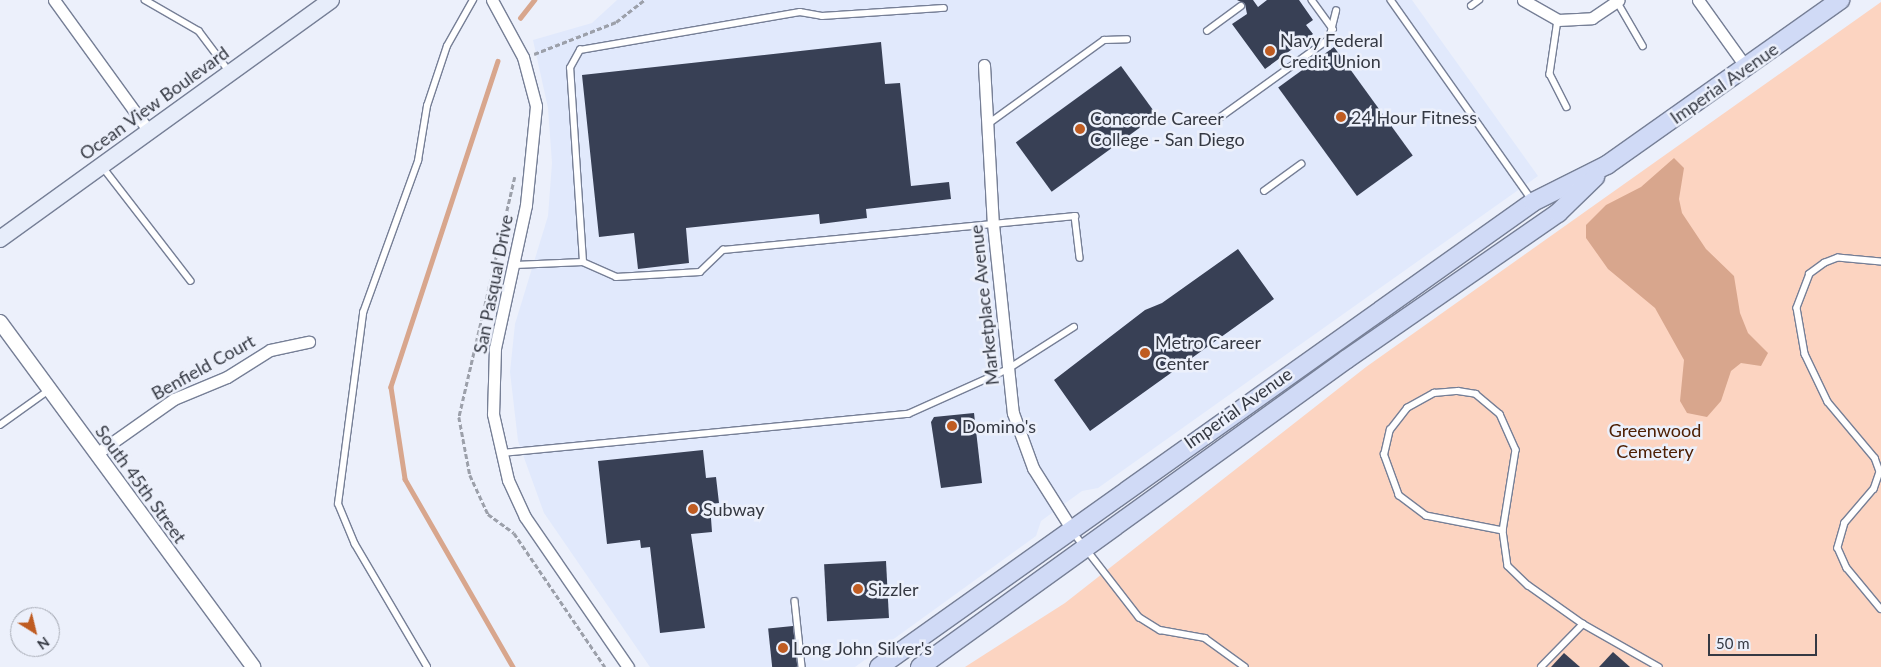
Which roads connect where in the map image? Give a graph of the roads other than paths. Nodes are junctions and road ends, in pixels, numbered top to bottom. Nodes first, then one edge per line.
1 (54, 0) edge
2 (145, 0) edge
3 (331, 0) edge
4 (473, 0) edge
5 (492, 0) edge
6 (1312, 0) edge
7 (1391, 0) edge
8 (1479, 0) edge
9 (1523, 0) edge
10 (1698, 0) edge
11 (1840, 0) edge
12 (1618, 1) edge
13 (1241, 6) dead end
14 (1472, 6) dead end
15 (944, 8) dead end
16 (1336, 11) dead end
17 (1558, 20) junction
18 (1333, 29) junction
19 (1207, 31) dead end
20 (1127, 39) dead end
21 (1643, 46) dead end
22 (984, 65) dead end
23 (1746, 67) junction
24 (230, 73) junction
25 (1566, 107) dead end
26 (1215, 121) dead end
27 (988, 124) junction
28 (149, 131) junction
29 (1301, 164) dead end
30 (102, 165) junction
31 (1607, 165) junction
32 (1264, 191) dead end
33 (1533, 202) junction
34 (993, 224) junction
35 (0, 239) edge
36 (1080, 258) dead end
37 (583, 262) junction
38 (1881, 262) edge
39 (515, 265) junction
40 (191, 281) dead end
41 (1458, 282) junction
42 (0, 322) edge
43 (1074, 328) dead end
44 (309, 342) dead end
45 (1008, 369) junction
46 (50, 390) junction
47 (0, 425) edge
48 (96, 454) junction
49 (502, 454) junction
50 (1071, 528) junction
51 (1502, 531) junction
52 (1086, 548) junction
53 (795, 601) dead end
54 (1881, 609) edge
55 (1583, 624) junction
56 (253, 667) edge
57 (427, 667) edge
58 (628, 667) edge
59 (802, 667) edge
60 (879, 667) edge
61 (920, 667) edge
62 (1245, 667) edge
63 (1540, 667) edge
64 (1658, 667) edge

1 - 28 street
2 - 24 lane
3 - 24 main road, Ocean View Boulevard
4 - 57 lane
5 - 39 street, San Pasqual Drive
6 - 18 lane
7 - 33 lane
8 - 14 lane
9 - 17 street
10 - 23 street
11 - 23 main road, Imperial Avenue
12 - 17 street
12 - 21 lane
13 - 19 lane
15 - 37 lane
16 - 18 lane
17 - 25 lane
18 - 26 lane
20 - 27 lane
22 - 27 street, Marketplace Avenue
23 - 31 main road, Imperial Avenue
24 - 28 main road, Ocean View Boulevard
27 - 34 street, Marketplace Avenue
28 - 30 main road, Ocean View Boulevard
29 - 32 lane
30 - 35 main road, Ocean View Boulevard
30 - 40 lane
31 - 33 main road, Imperial Avenue
31 - 41 main road, Imperial Avenue
33 - 41 main road
33 - 50 main road, Imperial Avenue
34 - 36 lane
34 - 37 lane
34 - 45 street, Marketplace Avenue
37 - 39 lane
38 - 54 lane
39 - 49 street, San Pasqual Drive
41 - 52 main road, Imperial Avenue
42 - 46 street, South 45th Street
43 - 45 lane
44 - 48 street, Benfield Court
45 - 49 lane
45 - 50 street, Marketplace Avenue
46 - 47 lane
46 - 48 street, South 45th Street
48 - 56 street, South 45th Street
49 - 58 street, San Pasqual Drive
50 - 52 lane
50 - 60 main road, Imperial Avenue
51 - 51 lane
51 - 55 lane
52 - 61 main road, Imperial Avenue
52 - 62 lane
53 - 59 lane
55 - 63 lane
55 - 64 lane

